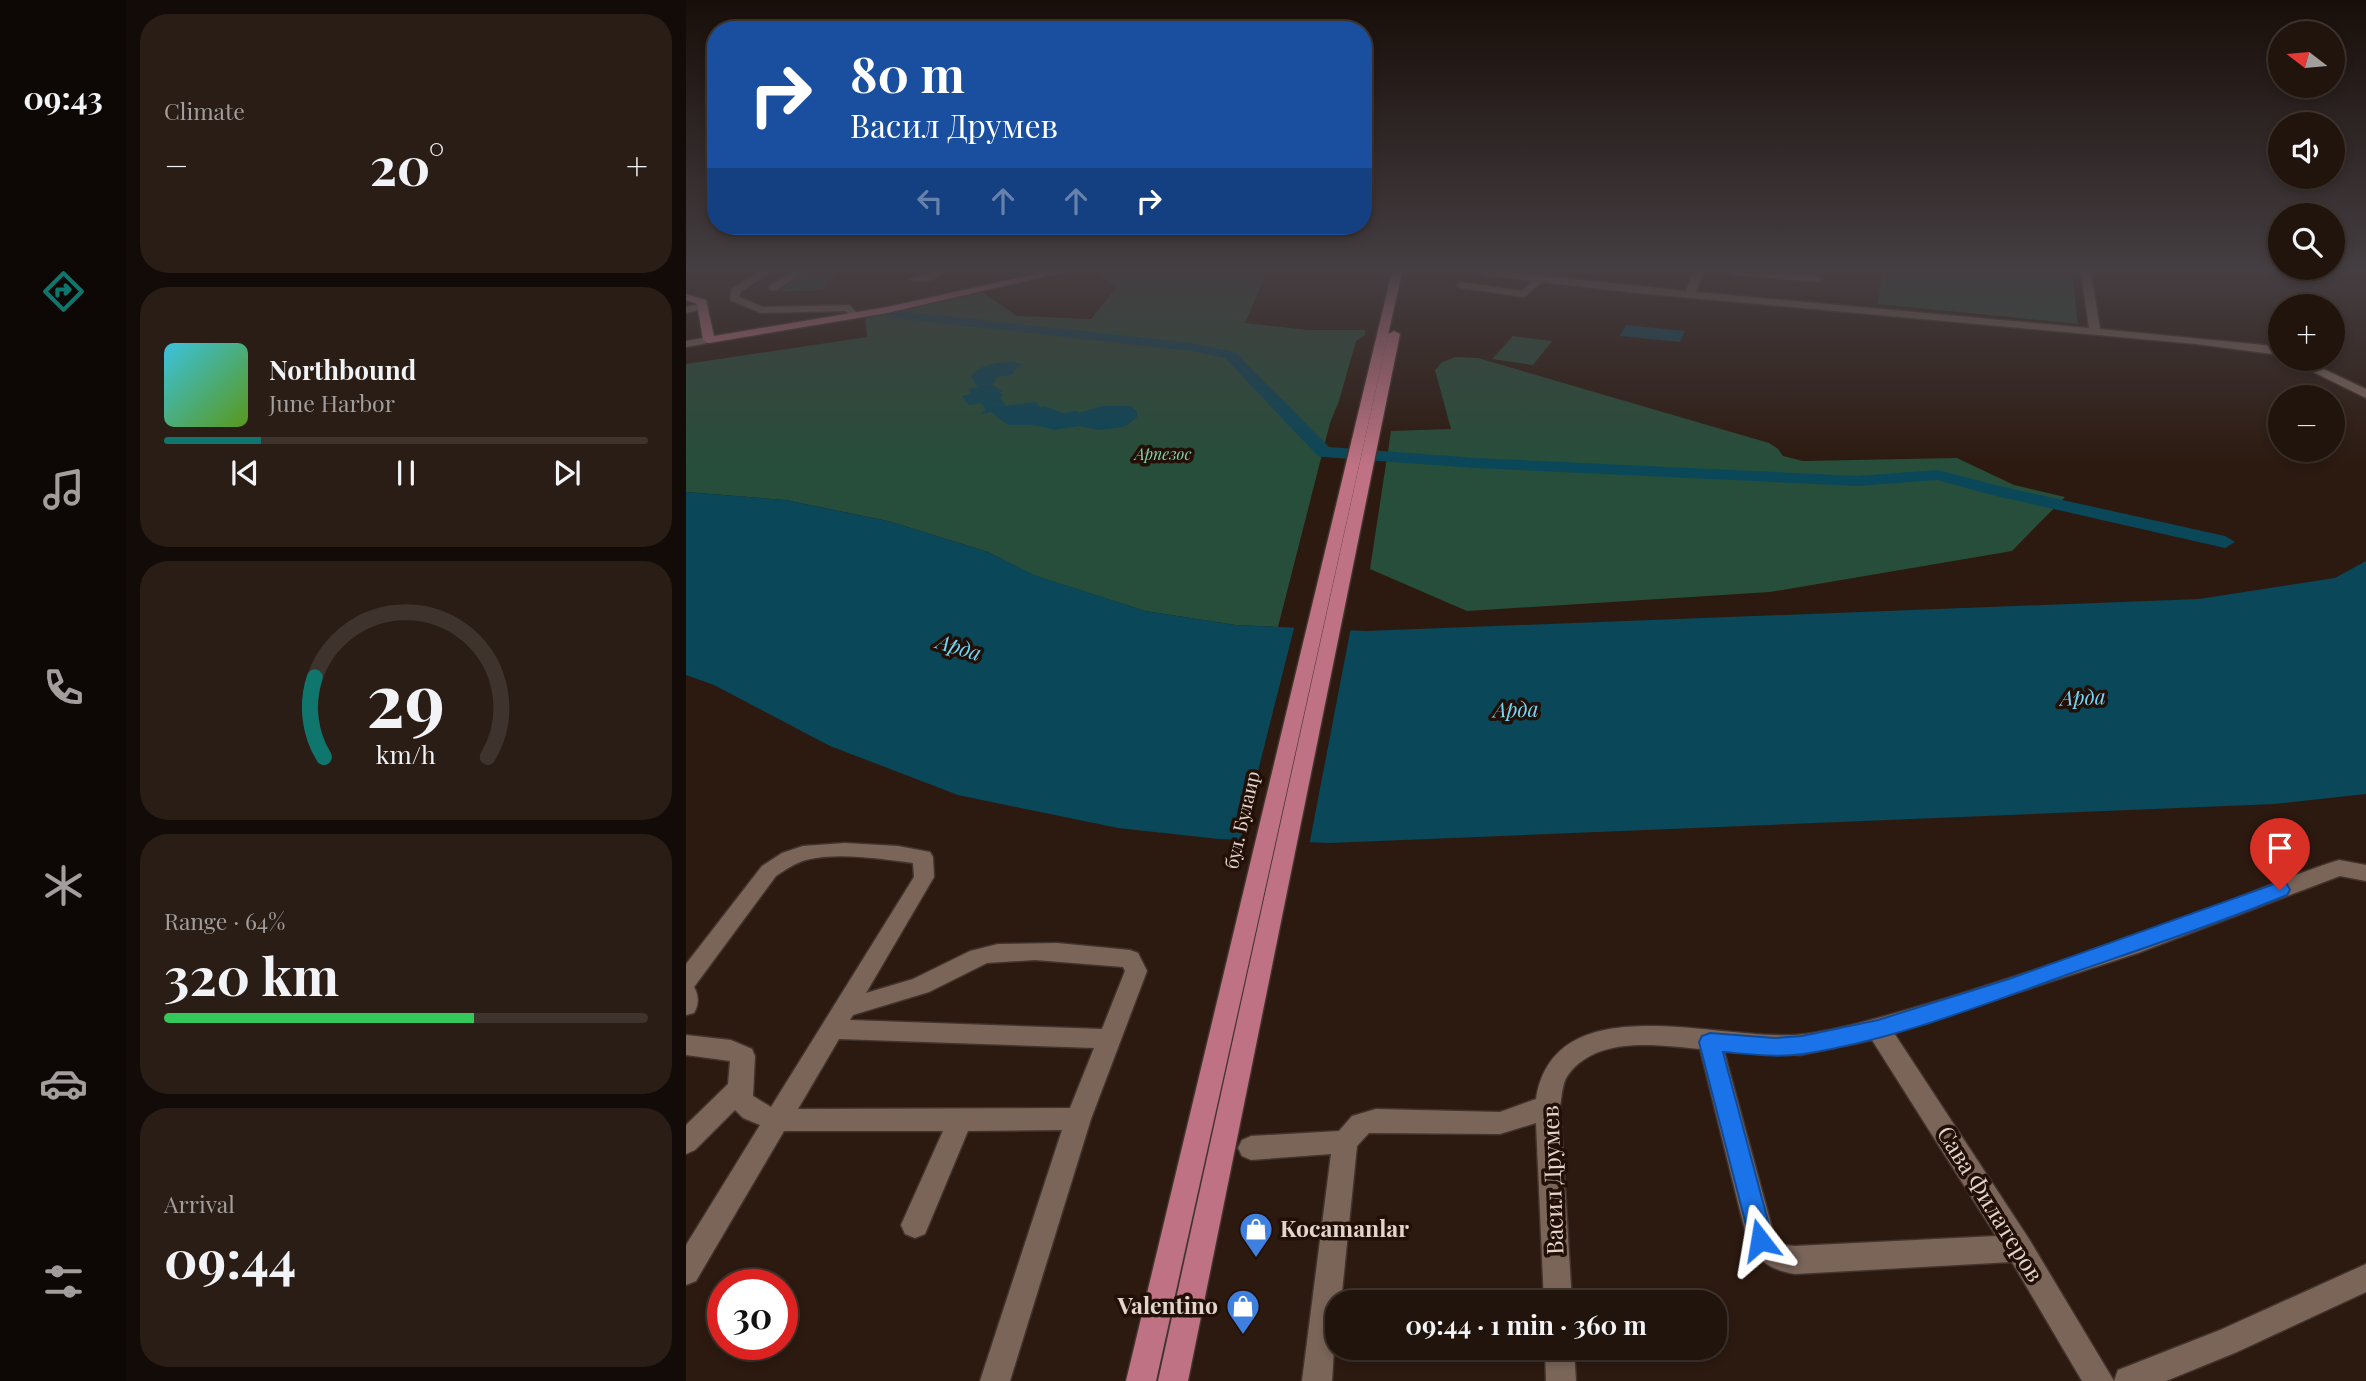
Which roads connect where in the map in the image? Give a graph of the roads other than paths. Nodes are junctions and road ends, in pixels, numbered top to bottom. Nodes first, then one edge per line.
1 (708, 336) edge
2 (731, 336) edge
3 (1385, 336) edge
4 (1390, 336) edge
5 (2142, 336) edge
6 (709, 340) junction
7 (686, 344) edge
8 (2268, 349) edge
9 (2319, 371) edge
10 (2366, 394) edge
11 (1372, 405) junction
12 (2366, 873) edge
13 (686, 981) edge
14 (686, 994) edge
15 (686, 1006) edge
16 (844, 1008) junction
17 (832, 1029) junction
18 (1878, 1029) junction
19 (1110, 1040) junction
20 (1710, 1042) junction
21 (686, 1045) edge
22 (1230, 1046) junction
23 (739, 1089) junction
24 (1548, 1106) junction
25 (777, 1119) junction
26 (960, 1119) junction
27 (1078, 1119) junction
28 (686, 1142) edge
29 (1345, 1142) junction
30 (1251, 1148) dead end
31 (915, 1225) dead end
32 (2019, 1248) junction
33 (686, 1271) edge
34 (2366, 1278) edge
35 (1557, 1290) edge
36 (1560, 1360) edge
37 (995, 1381) edge
38 (1140, 1381) edge
39 (1173, 1381) edge
40 (1317, 1381) edge
41 (1561, 1381) edge
42 (2099, 1381) edge
43 (2129, 1381) edge

1 - 6 main road
2 - 6 main road
3 - 11 main road, бул. Булаир
4 - 11 main road, бул. Булаир
5 - 8 street
6 - 7 street
9 - 10 street
11 - 22 main road, бул. Булаир
11 - 22 main road, бул. Булаир
12 - 18 street, Васил Друмев
13 - 16 street
14 - 15 street
16 - 17 street
16 - 19 street
17 - 19 street
17 - 25 street
18 - 20 street, Васил Друмев
18 - 32 street, Сава Филатеров
19 - 27 street
20 - 24 street, Васил Друмев
20 - 32 street
21 - 23 street
22 - 38 main road, бул. Булаир
22 - 39 main road, бул. Булаир
23 - 25 street
23 - 28 street
24 - 29 street
24 - 35 street, Васил Друмев
25 - 26 street
25 - 33 street
26 - 27 street
26 - 31 street
27 - 37 street
29 - 30 street
29 - 40 street
32 - 42 street, Сава Филатеров
34 - 43 street
36 - 41 street

